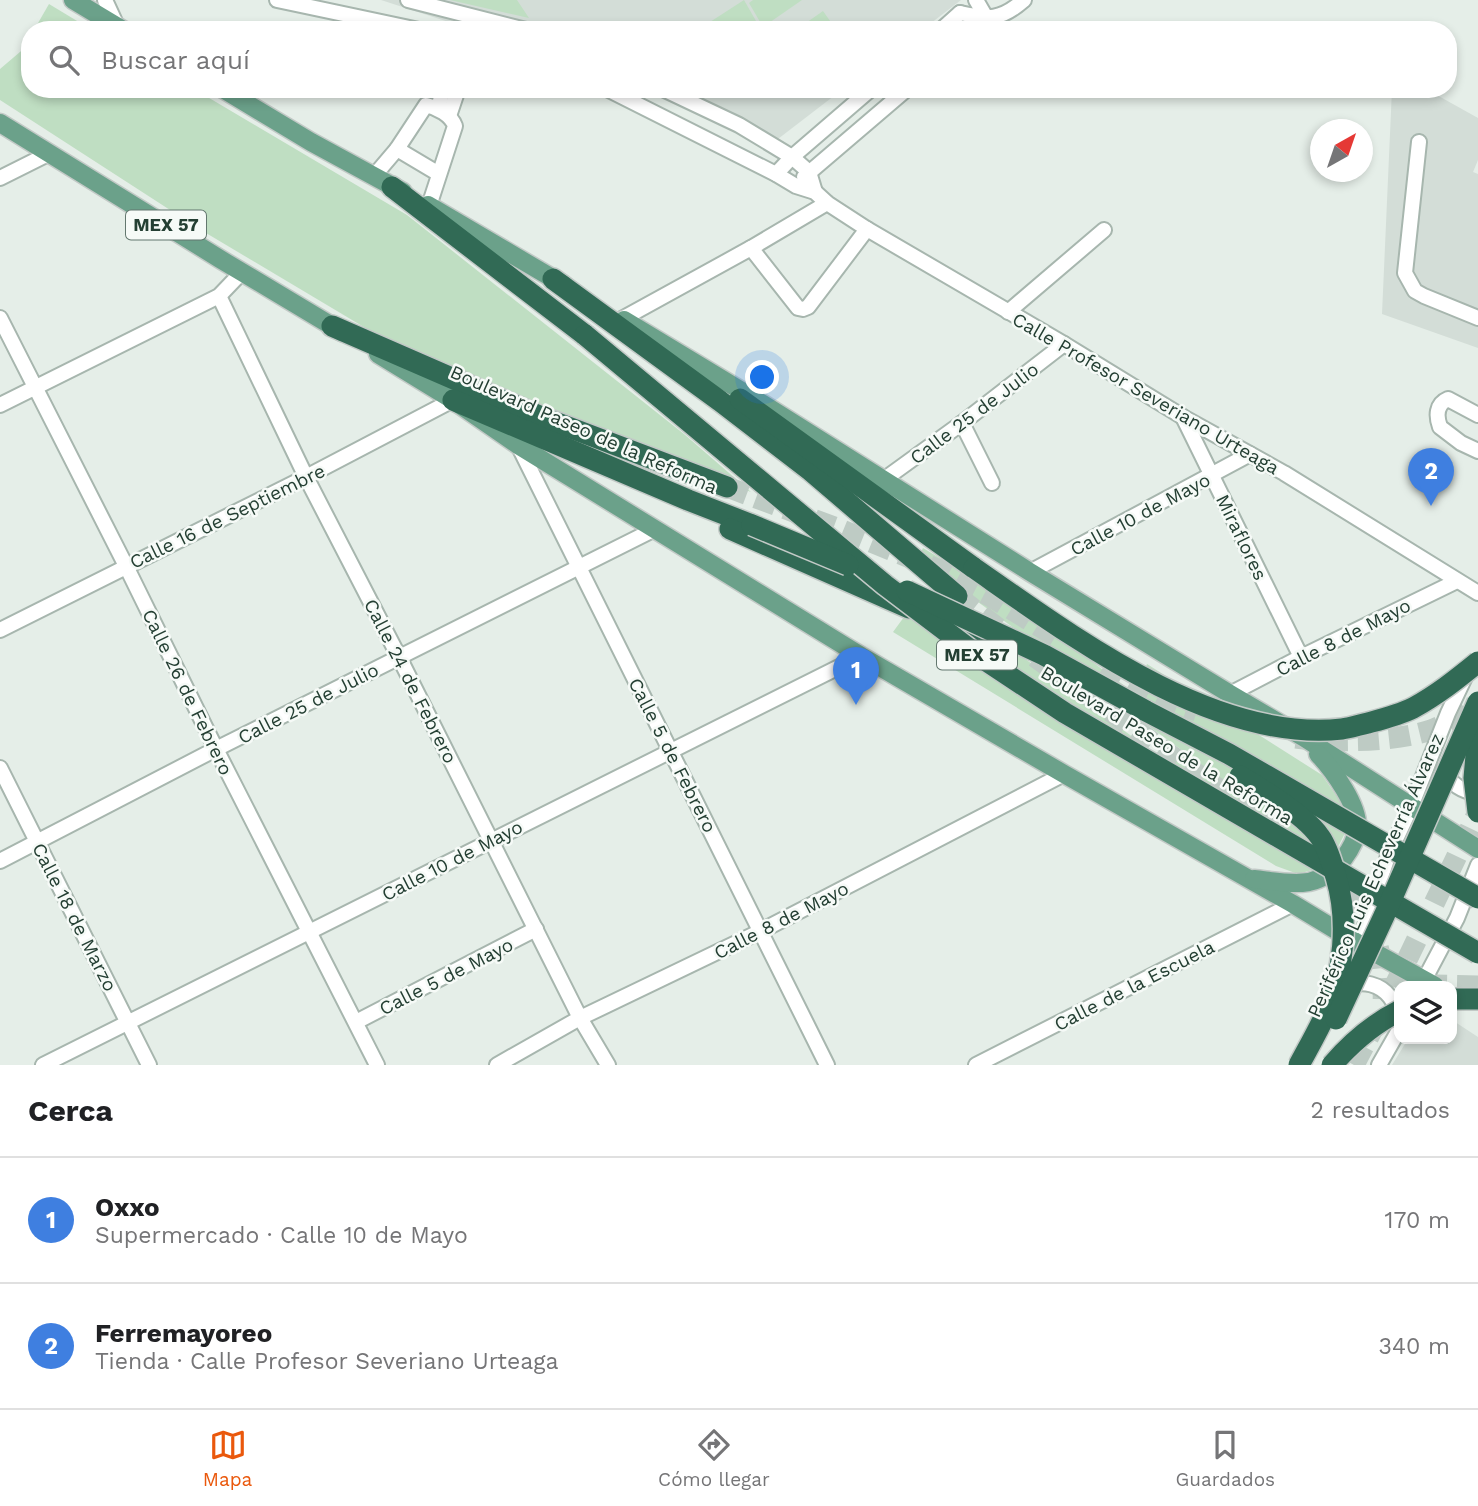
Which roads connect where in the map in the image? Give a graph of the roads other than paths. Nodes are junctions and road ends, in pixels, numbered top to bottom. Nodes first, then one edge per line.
1 (73, 0) edge
2 (106, 0) edge
3 (277, 0) edge
4 (408, 0) edge
5 (976, 0) edge
6 (1024, 0) edge
7 (307, 3) edge
8 (957, 6) edge
9 (986, 19) junction
10 (108, 21) edge
11 (116, 21) edge
12 (382, 21) edge
13 (491, 21) edge
14 (947, 21) edge
15 (238, 98) edge
16 (443, 98) edge
17 (452, 98) edge
18 (625, 98) edge
19 (682, 98) edge
20 (861, 98) edge
21 (896, 98) edge
22 (443, 113) junction
23 (0, 123) edge
24 (1419, 142) dead end
25 (397, 149) junction
26 (50, 153) junction
27 (792, 157) junction
28 (809, 172) junction
29 (439, 174) junction
30 (776, 174) junction
31 (0, 178) edge
32 (383, 182) junction
33 (796, 186) junction
34 (815, 192) junction
35 (827, 203) junction
36 (429, 206) junction
37 (867, 229) junction
38 (1104, 230) dead end
39 (751, 248) junction
40 (242, 272) junction
41 (553, 279) junction
42 (219, 296) junction
43 (1007, 312) junction
44 (0, 318) edge
45 (1478, 318) edge
46 (622, 319) junction
47 (332, 326) junction
48 (1065, 344) junction
49 (676, 353) junction
50 (34, 387) junction
51 (453, 400) junction
52 (0, 405) edge
53 (1478, 415) edge
54 (1183, 417) junction
55 (961, 423) junction
56 (518, 445) junction
57 (1478, 451) edge
58 (1250, 454) junction
59 (1211, 475) junction
60 (306, 477) junction
61 (882, 481) junction
62 (992, 483) dead end
63 (727, 487) tunnel mouth
64 (688, 500) junction
65 (655, 529) junction
66 (126, 566) junction
67 (578, 569) junction
68 (1030, 572) junction
69 (1457, 581) junction
70 (1478, 593) edge
71 (957, 596) tunnel mouth
72 (0, 630) edge
73 (1478, 652) edge
74 (861, 656) junction
75 (399, 657) junction
76 (1300, 657) junction
77 (1478, 662) edge
78 (1230, 694) junction
79 (1478, 702) edge
80 (1478, 733) edge
81 (1303, 737) junction
82 (1437, 738) junction
83 (216, 749) junction
84 (671, 751) junction
85 (0, 768) edge
86 (1064, 775) junction
87 (1478, 794) edge
88 (1411, 807) junction
89 (1478, 812) edge
90 (491, 840) junction
91 (37, 842) junction
92 (1478, 849) edge
93 (0, 861) edge
94 (1478, 865) edge
95 (1248, 878) junction
96 (1478, 898) edge
97 (1293, 904) junction
98 (536, 929) junction
99 (310, 931) junction
100 (761, 932) junction
101 (1359, 944) junction
102 (1478, 953) edge
103 (1422, 981) edge
104 (1428, 981) edge
105 (1335, 995) junction
106 (1457, 997) edge
107 (1478, 999) edge
108 (1457, 1000) edge
109 (1394, 1005) edge
110 (1478, 1011) edge
111 (1394, 1014) edge
112 (580, 1018) junction
113 (128, 1022) junction
114 (356, 1022) junction
115 (1394, 1039) edge
116 (43, 1065) edge
117 (149, 1065) edge
118 (377, 1065) edge
119 (497, 1065) edge
120 (608, 1065) edge
121 (827, 1065) edge
122 (976, 1065) edge
123 (1292, 1065) edge
124 (1299, 1065) edge
125 (1311, 1065) edge
126 (1332, 1065) edge
127 (1379, 1065) edge

1 - 10 main road
2 - 11 street
3 - 7 street
4 - 13 street
5 - 9 street
6 - 9 street
7 - 12 street
8 - 9 street
8 - 14 street
15 - 32 main road, Boulevard Paseo de la Reforma / MEX 57
16 - 22 street
17 - 22 street
18 - 30 street, Calle Profesor Severiano Urteaga
19 - 27 street
20 - 27 street
21 - 28 street
22 - 25 street
22 - 29 street
23 - 26 main road, Boulevard Paseo de la Reforma / MEX 57
24 - 45 street
25 - 29 street
25 - 32 street
26 - 31 street
26 - 40 main road, Boulevard Paseo de la Reforma / MEX 57
27 - 28 street
27 - 30 street
28 - 33 street
28 - 34 street
29 - 36 street
30 - 33 street, Calle Profesor Severiano Urteaga
32 - 36 main road, Boulevard Paseo de la Reforma
32 - 102 highway, Boulevard Paseo de la Reforma / MEX 57, bridge
33 - 34 street, Calle Profesor Severiano Urteaga
34 - 35 street, Calle Profesor Severiano Urteaga
35 - 37 street, Calle Profesor Severiano Urteaga
35 - 39 street
36 - 41 main road, Boulevard Paseo de la Reforma
37 - 39 street
37 - 43 street, Calle Profesor Severiano Urteaga
38 - 43 street
39 - 46 street
40 - 42 street
40 - 47 main road, Boulevard Paseo de la Reforma / MEX 57
41 - 46 main road, Boulevard Paseo de la Reforma
41 - 71 highway
42 - 50 street
42 - 60 street, Calle 24 de Febrero
43 - 48 street, Calle Profesor Severiano Urteaga
44 - 50 street, Calle 26 de Febrero
46 - 49 main road, Boulevard Paseo de la Reforma
47 - 51 main road, Boulevard Paseo de la Reforma / MEX 57
47 - 63 highway
48 - 54 street, Calle Profesor Severiano Urteaga
48 - 55 street, Calle 25 de Julio
49 - 61 main road, Boulevard Paseo de la Reforma
49 - 77 highway, bridge
50 - 52 street
50 - 66 street, Calle 26 de Febrero
51 - 56 main road
51 - 60 street, Calle 16 de Septiembre
51 - 64 highway, Boulevard Paseo de la Reforma / MEX 57
53 - 57 street
54 - 58 street, Calle Profesor Severiano Urteaga
54 - 59 street, Miraflores
55 - 61 street, Calle 25 de Julio
55 - 62 street
56 - 65 main road
56 - 67 street, Calle 5 de Febrero
58 - 59 street, Calle 10 de Mayo
58 - 69 street, Calle Profesor Severiano Urteaga
59 - 68 street, Calle 10 de Mayo
59 - 76 street, Miraflores
60 - 66 street, Calle 16 de Septiembre
60 - 75 street, Calle 24 de Febrero
61 - 68 main road, Boulevard Paseo de la Reforma
64 - 96 highway, Boulevard Paseo de la Reforma / MEX 57, bridge
64 - 124 highway, bridge
65 - 67 street, Calle 25 de Julio
65 - 74 main road
66 - 72 street, Calle 16 de Septiembre
66 - 83 street, Calle 26 de Febrero
67 - 75 street, Calle 25 de Julio
67 - 84 street, Calle 5 de Febrero
68 - 78 main road, Boulevard Paseo de la Reforma
69 - 70 street, Calle Profesor Severiano Urteaga
69 - 76 street, Calle 8 de Mayo
73 - 82 street
74 - 84 street, Calle 10 de Mayo
74 - 86 main road
75 - 83 street, Calle 25 de Julio
75 - 90 street, Calle 24 de Febrero
76 - 78 street, Calle 8 de Mayo
78 - 81 main road, Boulevard Paseo de la Reforma
79 - 125 highway, Periférico Luis Echeverría Álvarez, bridge
80 - 89 highway, bridge
81 - 88 main road
81 - 95 main road
82 - 87 street
82 - 88 street
83 - 91 street, Calle 25 de Julio
83 - 99 street, Calle 26 de Febrero
84 - 90 street, Calle 10 de Mayo
84 - 100 street, Calle 5 de Febrero
85 - 91 street, Calle 18 de Marzo
86 - 95 main road
86 - 100 street, Calle 8 de Mayo
88 - 92 main road
88 - 101 street
90 - 98 street, Calle 24 de Febrero
90 - 99 street, Calle 10 de Mayo
91 - 93 street, Calle 25 de Julio
91 - 113 street, Calle 18 de Marzo
94 - 104 street
95 - 97 main road
97 - 101 main road
97 - 122 street, Calle de la Escuela
98 - 112 street, Calle 24 de Febrero
98 - 114 street, Calle 5 de Mayo
99 - 113 street, Calle 10 de Mayo
99 - 114 street, Calle 26 de Febrero
100 - 112 street, Calle 8 de Mayo
100 - 121 street, Calle 5 de Febrero
101 - 103 main road
101 - 105 street
105 - 109 street
105 - 123 street
106 - 107 highway, bridge
108 - 110 main road
111 - 126 highway, bridge
112 - 119 street, Calle 8 de Mayo
112 - 120 street, Calle 24 de Febrero
113 - 116 street, Calle 10 de Mayo
113 - 117 street, Calle 18 de Marzo
114 - 118 street, Calle 26 de Febrero
115 - 127 street

